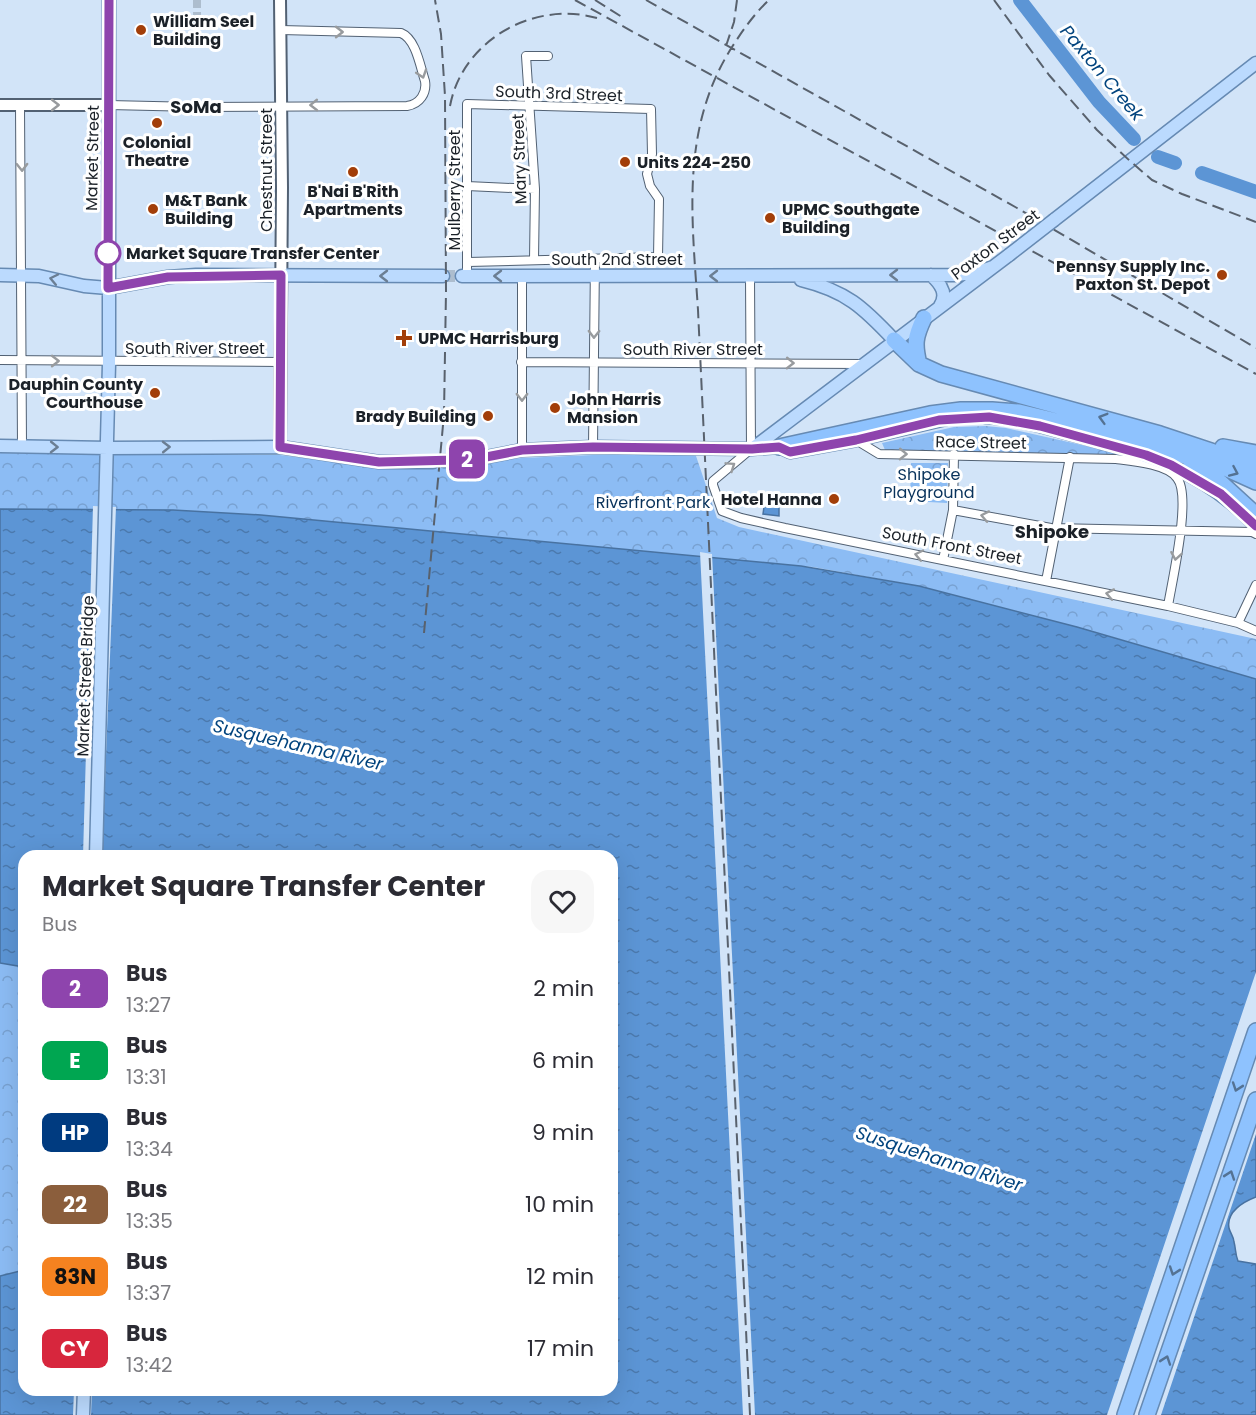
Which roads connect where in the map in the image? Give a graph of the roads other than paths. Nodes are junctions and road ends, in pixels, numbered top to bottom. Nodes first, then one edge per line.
1 (109, 0) edge
2 (280, 0) edge
3 (280, 30) junction
4 (548, 56) dead end
5 (1256, 63) edge
6 (467, 104) joint
7 (0, 105) edge
8 (20, 105) junction
9 (110, 105) junction
10 (281, 106) junction
11 (530, 106) junction
12 (467, 186) junction
13 (535, 189) junction
14 (595, 259) junction
15 (534, 260) junction
16 (468, 262) junction
17 (993, 267) junction
18 (0, 275) edge
19 (22, 275) junction
20 (281, 275) junction
21 (931, 275) junction
22 (443, 276) tunnel mouth
23 (464, 276) joint
24 (522, 276) junction
25 (595, 276) junction
26 (750, 276) junction
27 (773, 276) junction
28 (108, 288) junction
29 (940, 306) junction
30 (924, 318) junction
31 (894, 340) junction
32 (0, 360) edge
33 (21, 360) junction
34 (109, 361) junction
35 (280, 362) junction
36 (521, 362) junction
37 (594, 362) junction
38 (750, 362) junction
39 (864, 364) junction
40 (920, 364) junction
41 (1160, 434) junction
42 (856, 440) junction
43 (0, 446) edge
44 (22, 446) junction
45 (280, 447) junction
46 (593, 447) junction
47 (779, 447) junction
48 (108, 448) junction
49 (752, 449) junction
50 (522, 450) junction
51 (1170, 453) junction
52 (1256, 453) edge
53 (954, 454) junction
54 (1070, 457) junction
55 (1256, 466) edge
56 (1256, 482) edge
57 (107, 496) joint
58 (953, 510) junction
59 (1256, 515) edge
60 (1256, 526) edge
61 (1058, 527) junction
62 (1181, 531) junction
63 (1256, 534) edge
64 (943, 560) junction
65 (1046, 581) junction
66 (1256, 585) edge
67 (1168, 606) junction
68 (1238, 623) junction
69 (1256, 631) edge
70 (96, 850) edge
71 (1256, 1031) edge
72 (1256, 1100) edge
73 (84, 1396) edge
74 (83, 1415) edge
75 (1125, 1415) edge
76 (1147, 1415) edge

1 - 9 main road, Market Street
2 - 3 main road, Chestnut Street
3 - 10 main road, Chestnut Street
3 -> 10 street
4 - 11 street, Mary Street
5 - 17 main road, Paxton Street, bridge
6 - 11 street, South 3rd Street
6 - 12 street, Mulberry Street
7 - 8 main road
8 -> 9 main road
8 -> 19 street
9 - 10 street
9 - 28 main road, Market Street
10 - 20 main road, Chestnut Street
11 - 13 street, Mary Street
11 - 14 street, South 3rd Street
12 - 13 street
12 - 16 street, Mulberry Street
13 - 15 street, Mary Street
14 - 15 street
14 - 25 street
15 - 16 street
16 - 23 street, Mulberry Street
17 - 21 main road, South 2nd Street
17 - 29 main road, Paxton Street
18 - 19 main road
28 -> 19 main road
19 - 33 street
22 -> 20 main road
20 - 28 main road
20 - 35 main road, Chestnut Street
21 -> 27 main road, South 2nd Street
21 - 29 main road
24 -> 23 main road, South 2nd Street
24 - 25 main road, South 2nd Street
24 - 36 street
26 -> 25 main road, South 2nd Street
25 -> 37 street
26 - 27 main road, South 2nd Street
26 - 38 street
27 - 31 main road, South 2nd Street
28 - 34 main road, Market Street
29 - 30 main road, Paxton Street
30 - 31 main road, Paxton Street
30 - 40 highway
31 - 39 main road, Paxton Street
31 - 40 highway
32 - 33 street, South River Street
33 -> 34 street, South River Street
33 - 44 street
34 - 35 street, South River Street
34 - 48 main road, Market Street
35 - 45 main road, Chestnut Street
36 - 37 street, South River Street
36 -> 50 street
37 - 38 street, South River Street
37 - 46 street
38 -> 39 street, South River Street
38 - 49 street
39 - 49 main road, Paxton Street
41 -> 40 highway
41 - 52 highway
41 - 55 highway
42 - 47 main road
42 -> 53 street, Race Street
42 - 60 main road
43 - 44 main road
44 -> 48 main road
48 -> 45 main road
45 - 50 main road
46 - 49 main road
46 - 50 main road
47 - 49 main road
47 - 51 highway
48 - 57 main road, Market Street
64 -> 49 street, South Front Street
51 -> 56 highway
51 - 59 highway
53 - 54 street, Race Street
53 - 58 street
54 - 61 street
54 - 62 street, Race Street
57 - 70 main road, Market Street Bridge
61 -> 58 street
58 - 64 street
61 - 62 street
61 - 65 street
62 - 63 street
62 -> 67 street
64 - 65 street, South Front Street
67 -> 65 street, South Front Street
66 - 68 street
67 - 68 street, South Front Street
68 - 69 street, South Front Street
71 -> 75 highway
76 -> 72 highway
73 - 74 main road

